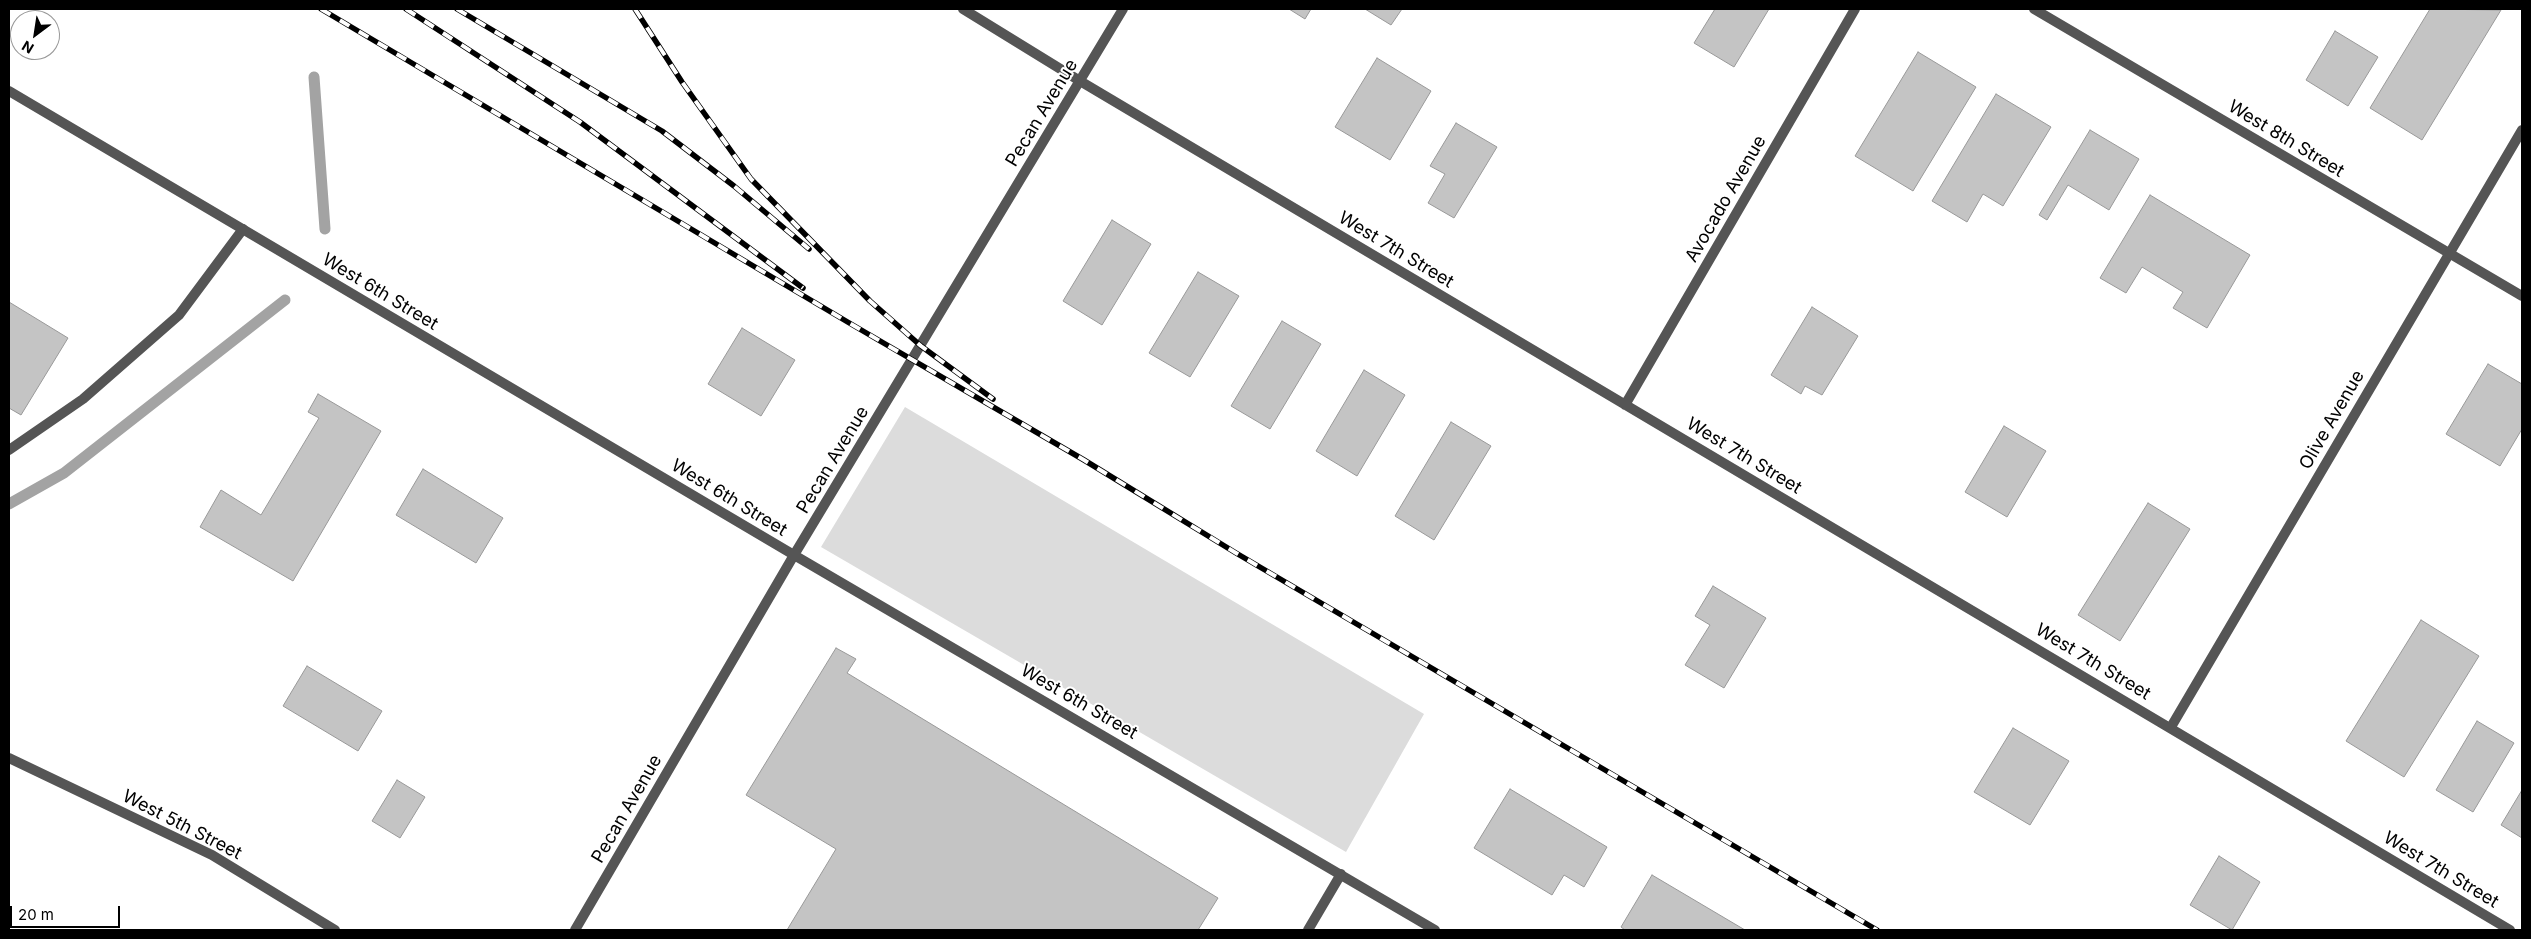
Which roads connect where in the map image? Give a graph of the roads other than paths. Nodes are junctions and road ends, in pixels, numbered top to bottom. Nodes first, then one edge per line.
1 (963, 9) edge
2 (1123, 9) edge
3 (1855, 9) edge
4 (2034, 9) edge
5 (1080, 82) junction
6 (9, 91) edge
7 (2522, 130) edge
8 (243, 229) junction
9 (2448, 253) junction
10 (2522, 296) edge
11 (1625, 405) junction
12 (9, 450) edge
13 (794, 555) junction
14 (2171, 727) junction
15 (9, 758) edge
16 (1341, 874) junction
17 (335, 930) edge
18 (575, 930) edge
19 (1308, 930) edge
20 (1434, 930) edge
21 (2510, 930) edge

1 - 5 street, West 7th Street
2 - 5 street, Pecan Avenue
3 - 11 street, Avocado Avenue
4 - 9 street, West 8th Street
5 - 11 street, West 7th Street
5 - 13 street, Pecan Avenue
6 - 8 street, West 6th Street
7 - 9 street, Olive Avenue
8 - 12 street
8 - 13 street, West 6th Street
9 - 10 street, West 8th Street
9 - 14 street, Olive Avenue
11 - 14 street, West 7th Street
13 - 16 street, West 6th Street
13 - 18 street, Pecan Avenue
14 - 21 street, West 7th Street
15 - 17 street, West 5th Street
16 - 19 street
16 - 20 street, West 6th Street

